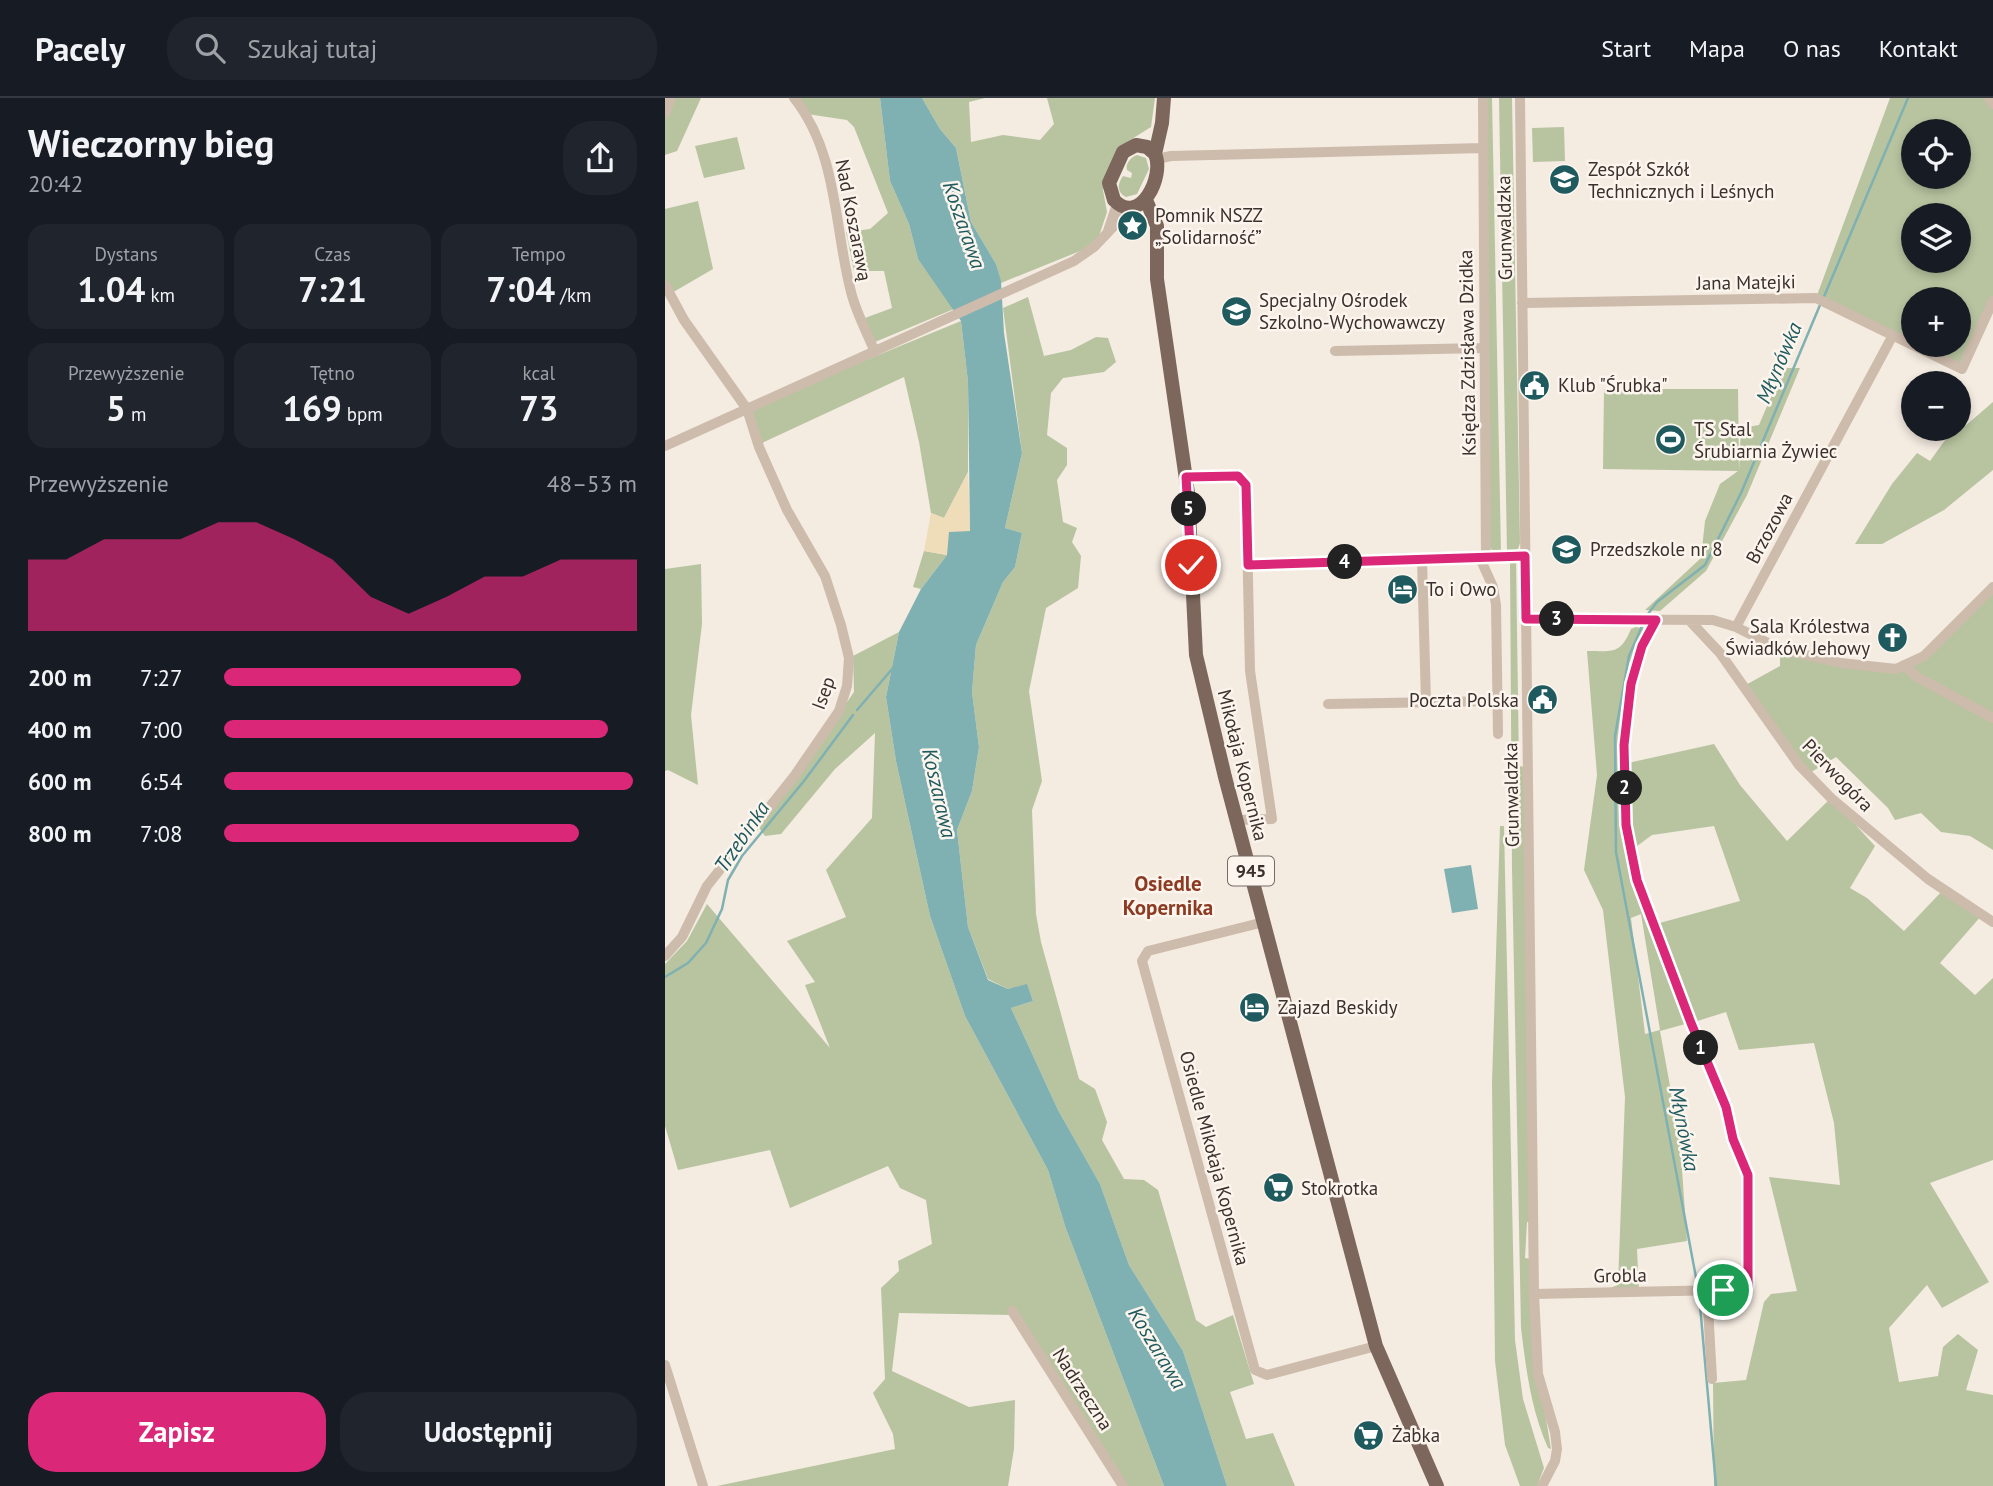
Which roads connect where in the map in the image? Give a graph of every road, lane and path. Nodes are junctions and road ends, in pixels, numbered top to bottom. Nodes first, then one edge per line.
1 (671, 98) edge
2 (794, 98) edge
3 (1483, 98) edge
4 (1520, 98) edge
5 (1989, 98) edge
6 (1163, 104) edge
7 (1993, 104) edge
8 (665, 113) edge
9 (1482, 148) junction
10 (1152, 153) junction
11 (1132, 205) junction
12 (665, 285) edge
13 (1993, 300) edge
14 (1522, 303) junction
15 (1893, 335) junction
16 (1484, 348) junction
17 (1335, 351) dead end
18 (875, 352) junction
19 (747, 409) junction
20 (665, 446) edge
21 (1186, 477) junction
22 (1525, 556) junction
23 (1483, 558) junction
24 (1422, 559) junction
25 (1248, 565) junction
26 (1993, 587) edge
27 (1526, 619) junction
28 (1656, 620) junction
29 (1689, 620) junction
30 (1736, 627) junction
31 (1904, 665) junction
32 (1497, 701) junction
33 (1426, 702) junction
34 (1328, 704) dead end
35 (1993, 718) edge
36 (1498, 734) dead end
37 (1237, 820) junction
38 (1264, 922) junction
39 (1993, 922) edge
40 (665, 956) edge
41 (1707, 1290) junction
42 (1534, 1294) junction
43 (1012, 1311) dead end
44 (1376, 1346) junction
45 (665, 1365) edge
46 (1711, 1379) dead end
47 (703, 1486) edge
48 (1123, 1486) edge
49 (1437, 1486) edge
50 (1542, 1486) edge

1 - 8 street
2 - 18 street, Nad Koszarawą
3 - 9 street, Księdza Zdzisława Dzidka
4 - 14 street, Grunwaldzka
5 - 7 street
6 - 10 main road, 945
9 - 10 street
9 - 16 street, Księdza Zdzisława Dzidka
10 - 11 main road, 945
10 - 11 main road, 945
11 - 18 street
11 - 21 main road, Mikołaja Kopernika / 945
12 - 19 street, Isep
13 - 15 street, Jana Matejki
14 - 15 street, Jana Matejki
14 - 22 street, Grunwaldzka
15 - 30 street, Brzozowa
16 - 17 street
16 - 23 street, Księdza Zdzisława Dzidka
18 - 19 street
19 - 20 street
19 - 40 street, Isep
21 - 25 street
21 - 37 main road, Mikołaja Kopernika / 945
22 - 23 street
22 - 27 street, Grunwaldzka
23 - 24 street
23 - 32 street
24 - 25 street
24 - 33 street
25 - 37 street
26 - 31 street
27 - 28 street
27 - 42 street, Grunwaldzka
28 - 29 street
28 - 41 street, Grobla
29 - 30 street
29 - 39 street, Pierwogóra
30 - 31 street
31 - 35 street
32 - 33 street
32 - 36 street
33 - 34 street
37 - 38 main road, Mikołaja Kopernika / 945
38 - 44 main road, Mikołaja Kopernika / 945
38 - 44 street, Osiedle Mikołaja Kopernika
41 - 42 street, Grobla
41 - 46 street
42 - 50 street, Grunwaldzka
43 - 48 street, Nadrzeczna
44 - 49 main road, Mikołaja Kopernika / 945
45 - 47 street

